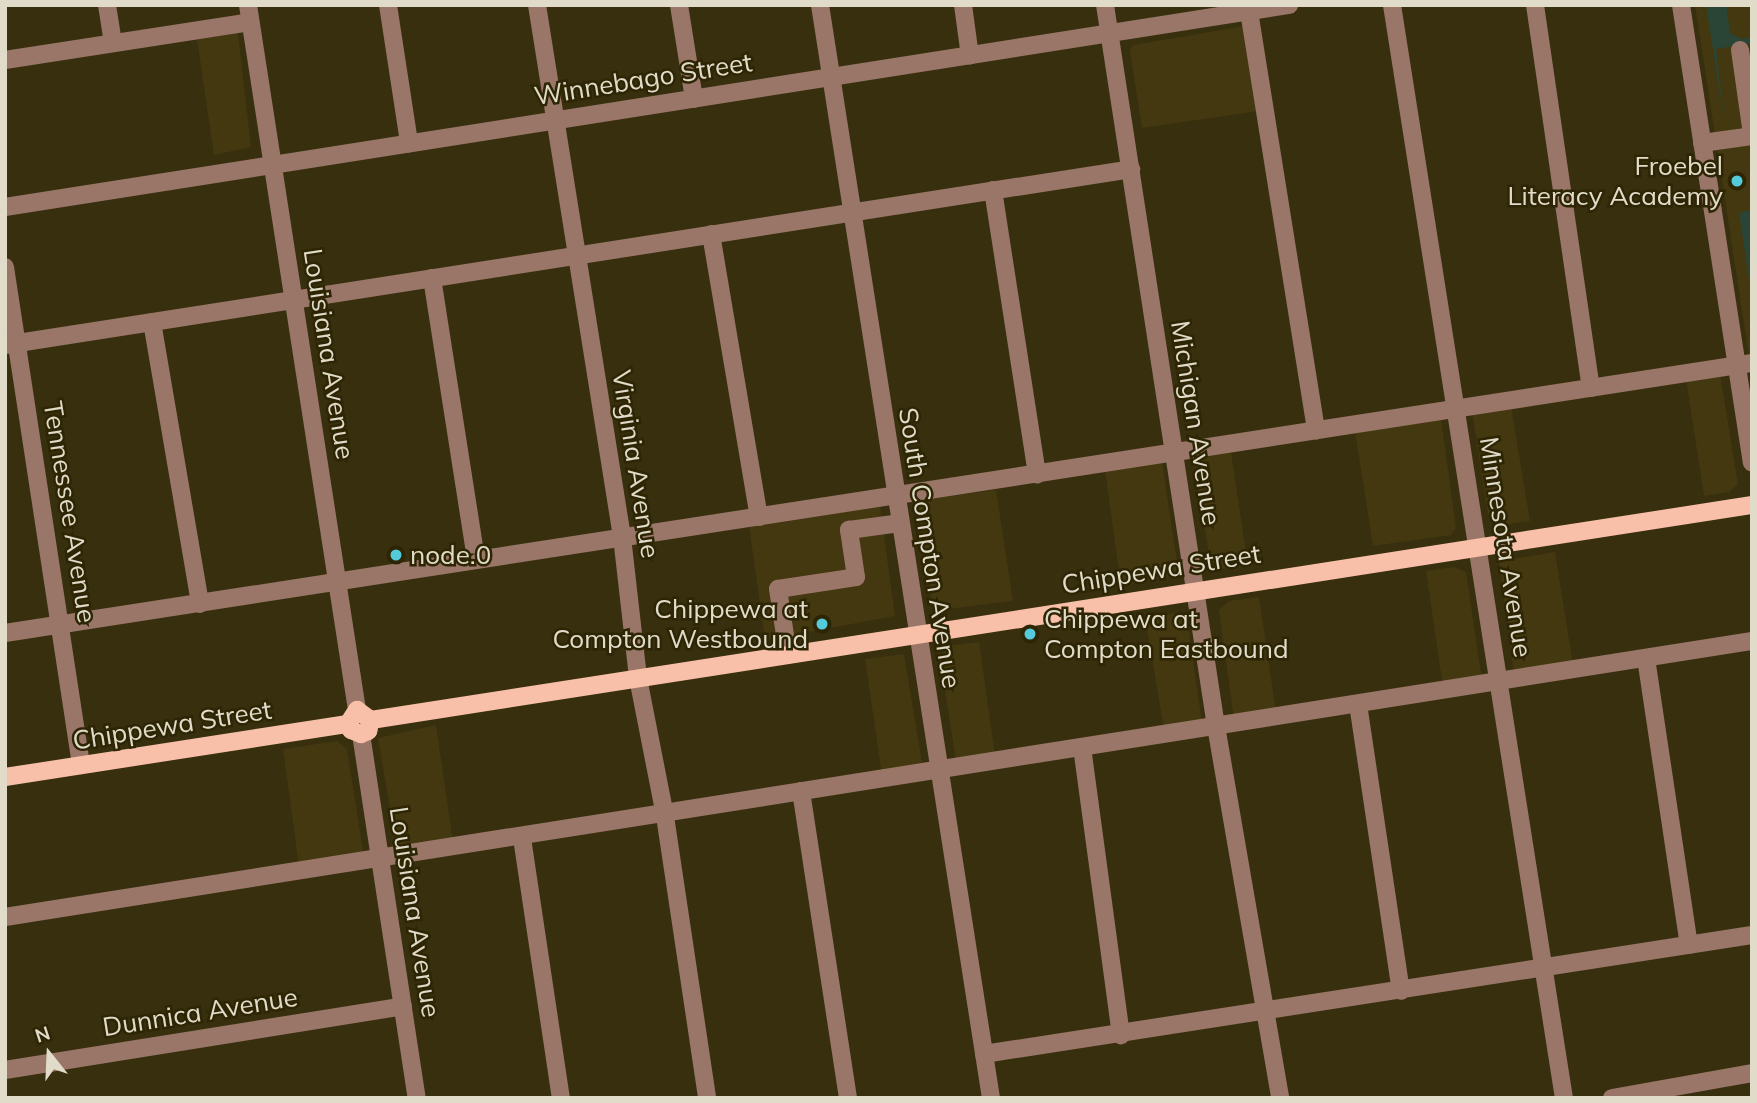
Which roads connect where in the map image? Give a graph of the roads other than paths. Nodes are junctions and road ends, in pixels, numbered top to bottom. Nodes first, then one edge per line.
1 (107, 5) edge
2 (388, 5) edge
3 (537, 5) edge
4 (679, 5) edge
5 (820, 5) edge
6 (963, 5) edge
7 (1105, 5) edge
8 (1289, 5) edge
9 (1392, 5) edge
10 (1535, 5) edge
11 (1681, 5) edge
12 (1249, 8) edge
13 (249, 14) edge
14 (1110, 34) junction
15 (113, 42) junction
16 (1740, 50) dead end
17 (970, 56) junction
18 (5, 60) edge
19 (831, 75) junction
20 (694, 99) junction
21 (555, 120) junction
22 (1752, 135) edge
23 (409, 143) junction
24 (1702, 143) junction
25 (272, 163) junction
26 (1131, 169) junction
27 (993, 190) junction
28 (5, 206) edge
29 (852, 212) junction
30 (711, 234) junction
31 (577, 255) junction
32 (5, 267) edge
33 (432, 278) junction
34 (293, 300) junction
35 (152, 322) junction
36 (11, 344) edge
37 (1744, 364) edge
38 (1591, 388) junction
39 (1456, 409) junction
40 (1316, 431) junction
41 (1174, 454) junction
42 (1752, 463) edge
43 (1037, 475) junction
44 (896, 496) junction
45 (1752, 505) edge
46 (759, 517) junction
47 (900, 523) junction
48 (622, 537) junction
49 (1479, 547) junction
50 (476, 560) junction
51 (338, 582) junction
52 (1195, 590) junction
53 (200, 604) junction
54 (60, 625) junction
55 (5, 633) edge
56 (917, 634) junction
57 (1752, 642) edge
58 (789, 655) junction
59 (1646, 658) junction
60 (638, 678) junction
61 (1502, 684) junction
62 (1358, 704) junction
63 (359, 722) junction
64 (1216, 726) junction
65 (1082, 747) junction
66 (81, 765) junction
67 (939, 771) junction
68 (5, 777) edge
69 (801, 791) junction
70 (665, 816) junction
71 (522, 838) junction
72 (381, 859) junction
73 (5, 918) edge
74 (1752, 935) edge
75 (1689, 945) junction
76 (1545, 968) junction
77 (1401, 990) junction
78 (403, 1006) junction
79 (1268, 1010) junction
80 (1121, 1035) junction
81 (984, 1054) junction
82 (5, 1070) edge
83 (1752, 1073) edge
84 (418, 1098) edge
85 (561, 1098) edge
86 (707, 1098) edge
87 (848, 1098) edge
88 (990, 1098) edge
89 (1280, 1098) edge
90 (1564, 1098) edge
91 (1612, 1098) edge

1 - 15 street
2 - 23 street
3 - 21 street, Virginia Avenue
4 - 20 street
5 - 19 street, South Compton Avenue
6 - 17 street
7 - 14 street, Michigan Avenue
8 - 12 street, Winnebago Street
9 - 39 street, Minnesota Avenue
10 - 38 street
11 - 24 street
12 - 14 street, Winnebago Street
12 - 40 street
13 - 15 street
13 - 25 street, Louisiana Avenue
14 - 17 street, Winnebago Street
14 - 26 street, Michigan Avenue
15 - 18 street
16 - 22 street
17 - 19 street, Winnebago Street
19 - 20 street, Winnebago Street
19 - 29 street, South Compton Avenue
20 - 21 street, Winnebago Street
21 - 23 street, Winnebago Street
21 - 31 street, Virginia Avenue
22 - 24 street
23 - 25 street, Winnebago Street
24 - 37 street
25 - 28 street, Winnebago Street
25 - 34 street, Louisiana Avenue
26 - 27 street
26 - 41 street, Michigan Avenue
27 - 29 street
27 - 43 street
29 - 30 street
29 - 44 street, South Compton Avenue
30 - 31 street
30 - 46 street
31 - 33 street
31 - 48 street, Virginia Avenue
32 - 36 street, Tennessee Avenue
33 - 34 street
33 - 50 street
34 - 35 street
34 - 51 street, Louisiana Avenue
35 - 36 street
35 - 53 street
36 - 54 street, Tennessee Avenue
37 - 38 street
37 - 42 street
38 - 39 street
39 - 40 street
39 - 49 street, Minnesota Avenue
40 - 41 street
41 - 43 street
41 - 52 street, Michigan Avenue
43 - 44 street
44 - 46 street
44 - 47 street, South Compton Avenue
45 - 49 main road, Chippewa Street
46 - 48 street
47 - 56 street, South Compton Avenue
47 - 58 street
48 - 50 street
48 - 60 street, Virginia Avenue
49 - 52 main road, Chippewa Street
49 - 61 street, Minnesota Avenue
50 - 51 street
51 - 53 street
51 - 63 street, Louisiana Avenue
52 - 56 main road, Chippewa Street
52 - 64 street, Michigan Avenue
53 - 54 street
54 - 55 street
54 - 66 street, Tennessee Avenue
56 - 58 main road, Chippewa Street
56 - 67 street, South Compton Avenue
57 - 59 street
58 - 60 main road, Chippewa Street
59 - 61 street
59 - 75 street
60 - 63 main road, Chippewa Street
60 - 70 street, Virginia Avenue
61 - 62 street
61 - 76 street, Minnesota Avenue
62 - 64 street
62 - 77 street
63 - 66 main road, Chippewa Street
63 - 72 street, Louisiana Avenue
64 - 65 street
64 - 79 street, Michigan Avenue
65 - 67 street
65 - 80 street
66 - 68 main road, Chippewa Street
67 - 69 street
67 - 81 street, South Compton Avenue
69 - 70 street
69 - 87 street
70 - 71 street
70 - 86 street, Virginia Avenue
71 - 72 street
71 - 85 street
72 - 73 street
72 - 78 street, Louisiana Avenue
74 - 75 street
75 - 76 street
76 - 77 street
76 - 90 street, Minnesota Avenue
77 - 79 street
78 - 82 street, Dunnica Avenue
78 - 84 street, Louisiana Avenue
79 - 80 street
79 - 89 street, Michigan Avenue
80 - 81 street
81 - 88 street, South Compton Avenue
83 - 91 street

